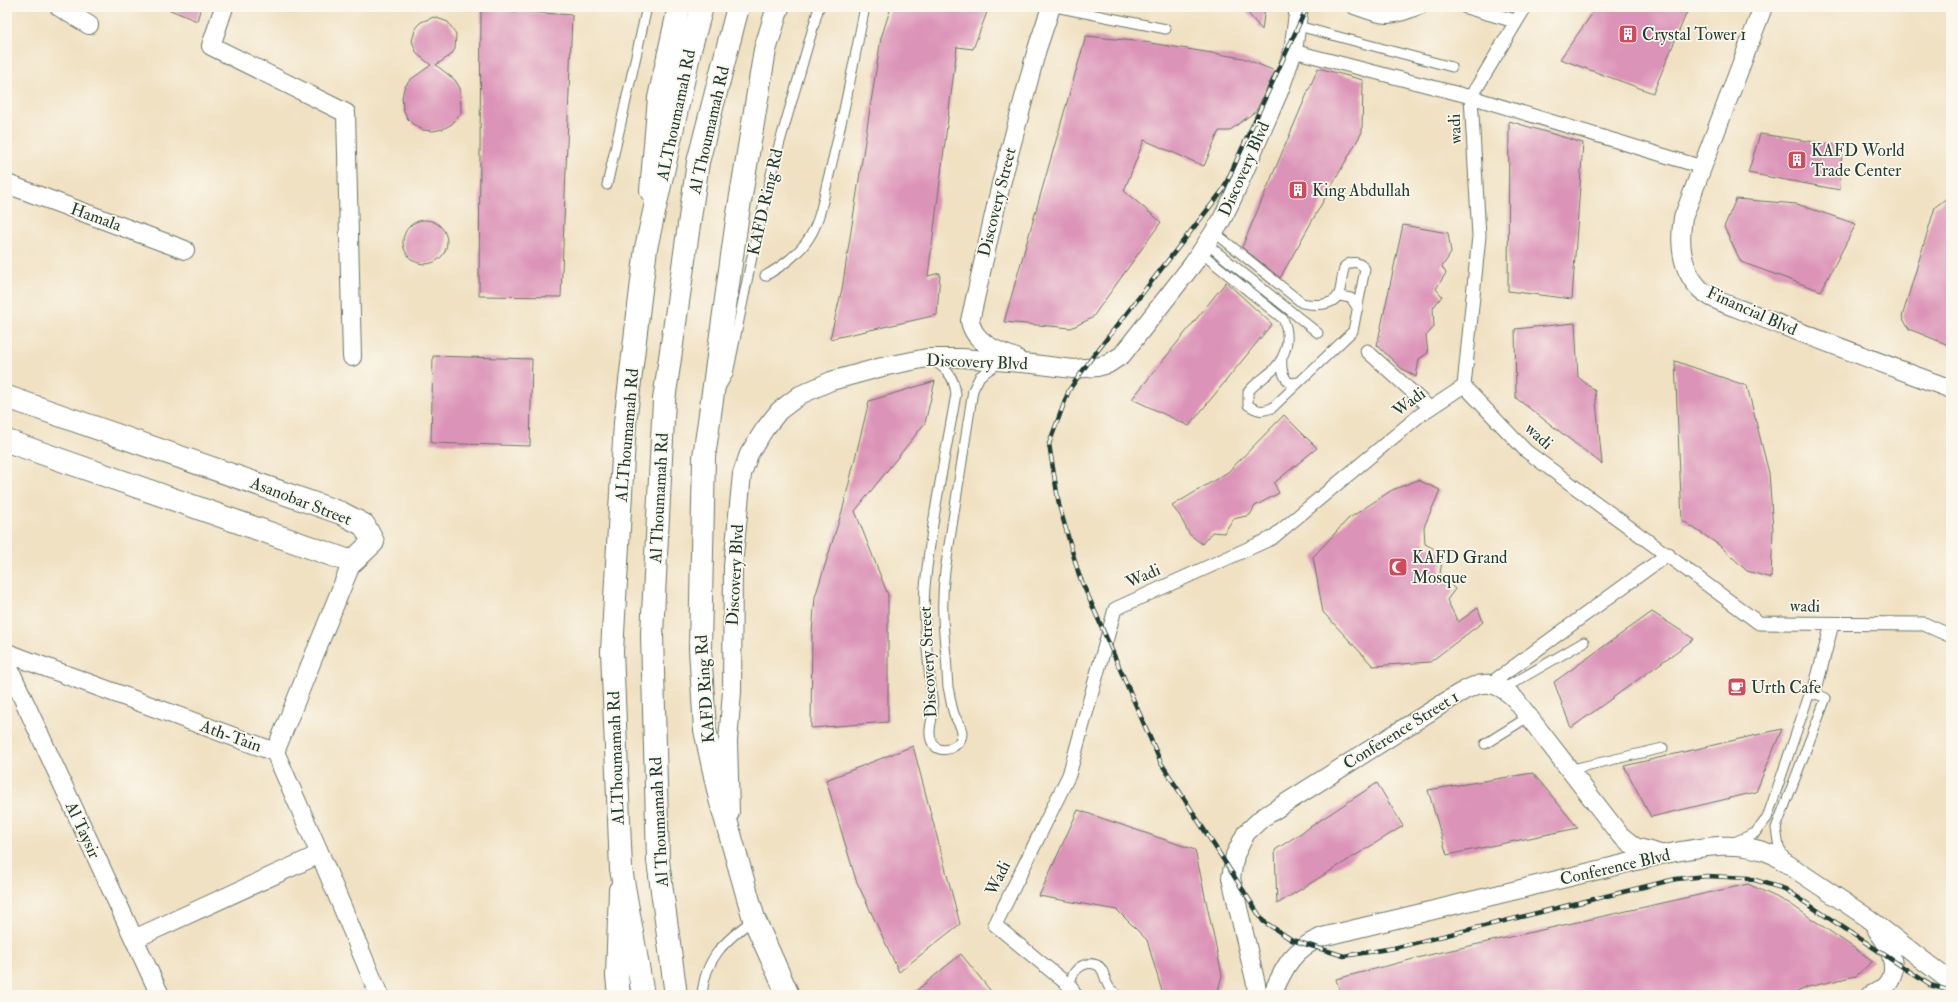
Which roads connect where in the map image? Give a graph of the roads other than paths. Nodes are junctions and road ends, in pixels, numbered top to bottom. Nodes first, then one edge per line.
1 (59, 7) edge
2 (224, 7) edge
3 (647, 7) edge
4 (679, 7) edge
5 (702, 7) edge
6 (738, 7) edge
7 (778, 7) edge
8 (818, 7) edge
9 (865, 7) edge
10 (1051, 7) edge
11 (1055, 7) edge
12 (1299, 7) edge
13 (1353, 7) edge
14 (1421, 7) edge
15 (1466, 7) edge
16 (1525, 7) edge
17 (1764, 7) edge
18 (1515, 22) junction
19 (89, 25) dead end
20 (1298, 26) junction
21 (1166, 29) dead end
22 (1293, 51) junction
23 (1452, 67) dead end
24 (1471, 97) junction
25 (1702, 167) junction
26 (7, 184) edge
27 (607, 185) dead end
28 (1207, 243) junction
29 (646, 248) junction
30 (185, 250) dead end
31 (765, 276) dead end
32 (1339, 296) junction
33 (1358, 309) junction
34 (1318, 333) dead end
35 (1367, 351) dead end
36 (1282, 356) junction
37 (352, 357) dead end
38 (927, 358) junction
39 (1001, 362) junction
40 (1033, 364) junction
41 (1299, 382) junction
42 (1464, 386) junction
43 (1951, 389) edge
44 (713, 394) junction
45 (7, 397) edge
46 (1430, 408) junction
47 (7, 441) edge
48 (1668, 554) junction
49 (352, 562) junction
50 (1832, 624) junction
51 (1951, 636) edge
52 (1584, 642) dead end
53 (7, 653) edge
54 (7, 664) edge
55 (1496, 687) junction
56 (1814, 693) junction
57 (1528, 717) junction
58 (1485, 744) dead end
59 (1663, 748) dead end
60 (275, 752) junction
61 (1568, 770) junction
62 (730, 832) junction
63 (1725, 845) junction
64 (320, 854) junction
65 (1665, 854) junction
66 (1793, 868) junction
67 (621, 869) junction
68 (1868, 918) junction
69 (754, 919) junction
70 (134, 939) junction
71 (1951, 982) edge
72 (1075, 991) edge
73 (160, 995) edge
74 (379, 995) edge
75 (619, 995) edge
76 (643, 995) edge
77 (676, 995) edge
78 (702, 995) edge
79 (788, 995) edge
80 (1118, 995) edge
81 (1257, 995) edge
82 (1272, 995) edge
83 (1871, 995) edge

1 - 19 street
2 - 37 street
3 - 27 lane
4 - 29 main road
5 - 29 main road, ALThoumamah Rd
6 - 77 main road, Al Thoumamah Rd
7 - 44 main road, KAFD Ring Rd
8 - 44 lane, KAFD Ring Rd
9 - 31 lane, KAFD Ring Rd
10 - 40 street, Discovery Street
11 - 21 lane
12 - 20 street, Discovery Blvd
13 - 14 street
15 - 18 street
16 - 18 street, wadi
17 - 25 street, Financial Blvd
18 - 24 street, wadi
20 - 22 street, Discovery Blvd
20 - 23 lane
22 - 24 street
22 - 28 street, Discovery Blvd
24 - 25 street
24 - 42 street, wadi
25 - 43 street, Financial Blvd
26 - 30 street, Hamala
28 - 32 lane
28 - 34 lane
28 - 36 lane
28 - 40 street, Discovery Blvd
29 - 67 main road, ALThoumamah Rd
32 - 33 lane
32 - 33 lane
33 - 41 lane
35 - 46 street
36 - 41 lane
36 - 41 lane
38 - 39 street, Discovery Blvd
38 - 39 lane, Discovery Street
38 - 62 street, Discovery Blvd
39 - 40 street, Discovery Blvd
42 - 46 street, Wadi
42 - 48 street, wadi
44 - 62 main road, KAFD Ring Rd
45 - 49 main road, Asanobar Street
46 - 72 street, Wadi
47 - 49 main road
48 - 50 street, wadi
48 - 55 street
49 - 60 street
50 - 51 street, wadi
50 - 56 street
52 - 55 lane
53 - 60 street, Ath-Tain
54 - 70 street, Al Taysir
55 - 57 street
55 - 81 street, Conference Street 1
56 - 63 lane
56 - 66 lane
57 - 58 lane
57 - 61 street
59 - 61 lane
60 - 64 street, Ath-Tain
61 - 65 street
62 - 69 main road, KAFD Ring Rd
63 - 65 street, Conference Blvd
63 - 66 street, Conference Blvd
64 - 70 street
64 - 74 street, Ath-Tain
65 - 82 street, Conference Blvd
66 - 68 street, Conference Blvd
67 - 75 main road
67 - 76 main road
68 - 71 street, Conference Blvd
68 - 83 street
69 - 78 lane
69 - 79 main road, KAFD Ring Rd
70 - 73 street, Al Taysir
72 - 80 lane

